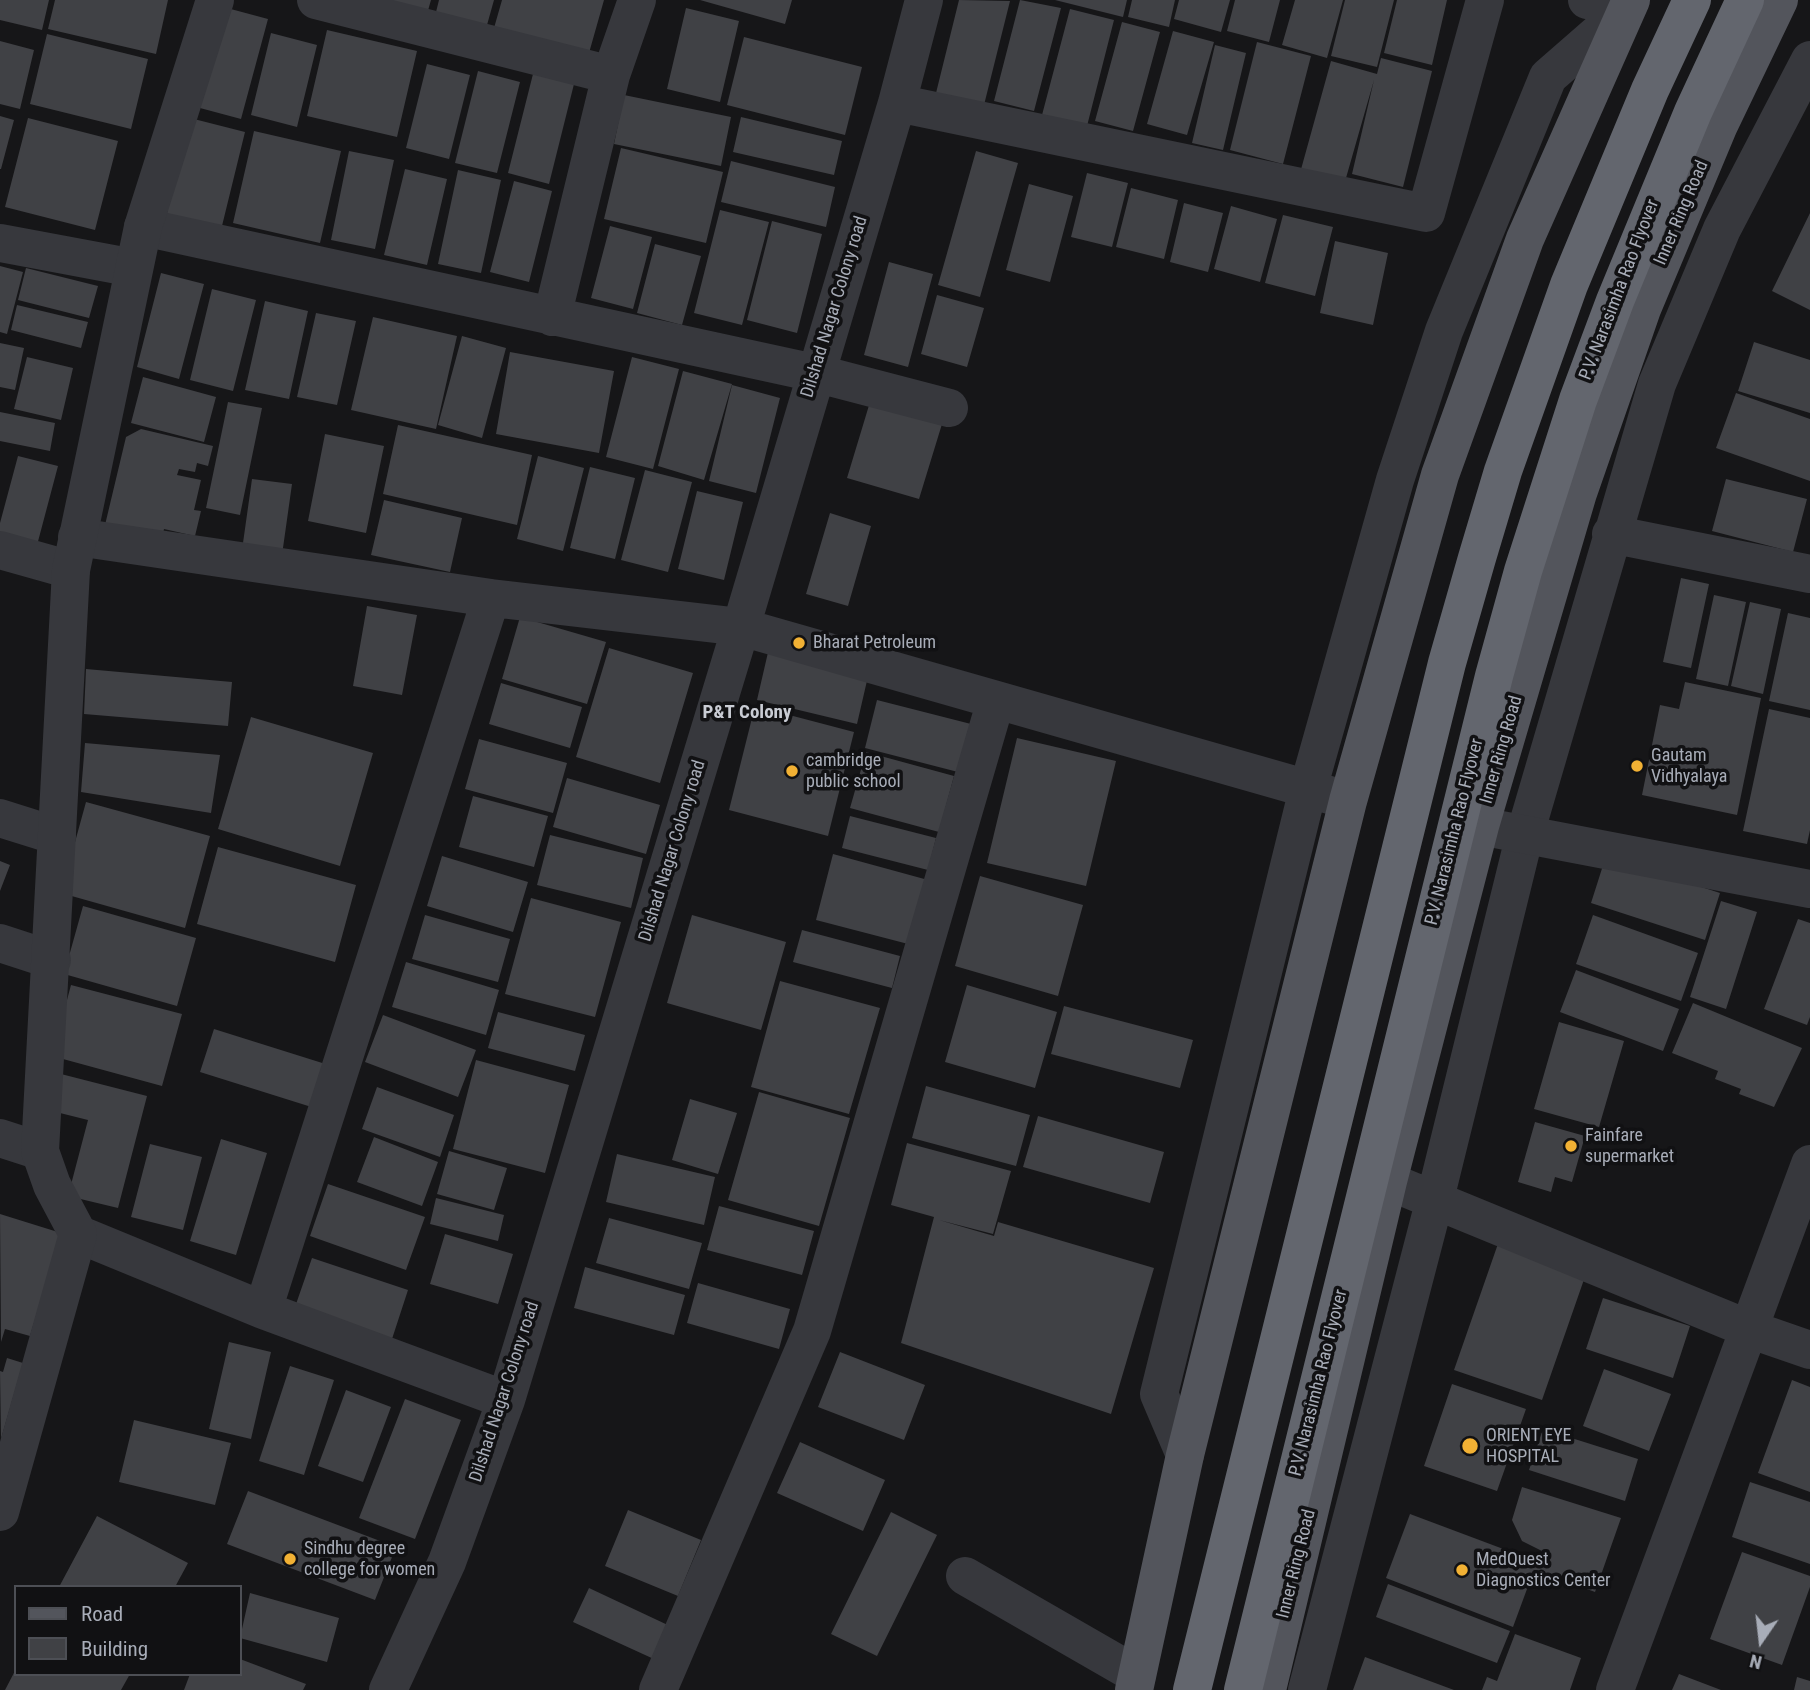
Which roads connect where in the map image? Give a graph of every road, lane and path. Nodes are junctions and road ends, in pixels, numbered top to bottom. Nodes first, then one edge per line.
1 (215, 0) edge
2 (316, 0) edge
3 (637, 0) edge
4 (924, 0) edge
5 (1485, 0) edge
6 (1587, 0) edge
7 (1692, 0) edge
8 (1745, 0) edge
9 (1780, 0) edge
10 (1628, 5) edge
11 (1810, 60) edge
12 (611, 75) junction
13 (897, 103) junction
14 (143, 227) junction
15 (0, 243) edge
16 (134, 268) junction
17 (552, 317) junction
18 (814, 373) junction
19 (950, 408) dead end
20 (1611, 534) junction
21 (0, 550) edge
22 (74, 553) junction
23 (1810, 574) edge
24 (491, 598) junction
25 (741, 626) junction
26 (996, 700) junction
27 (1308, 789) junction
28 (1348, 801) junction
29 (0, 818) edge
30 (1480, 826) junction
31 (1525, 834) junction
32 (57, 836) junction
33 (1810, 889) edge
34 (0, 943) edge
35 (51, 960) junction
36 (0, 1138) edge
37 (40, 1151) junction
38 (1810, 1164) edge
39 (1388, 1181) junction
40 (1435, 1199) junction
41 (78, 1234) junction
42 (263, 1310) junction
43 (1749, 1329) junction
44 (1810, 1350) edge
45 (506, 1400) junction
46 (1185, 1455) junction
47 (0, 1511) edge
48 (965, 1576) dead end
49 (1136, 1682) edge
50 (388, 1690) edge
51 (658, 1690) edge
52 (1192, 1690) edge
53 (1243, 1690) edge
54 (1268, 1690) edge
55 (1307, 1690) edge
56 (1615, 1690) edge

1 - 14 street
2 - 12 street
3 - 12 street
4 - 13 street, Dilshad Nagar Colony road
5 - 13 street
6 - 10 street
7 - 52 highway
8 - 53 highway, P.V. Narasimha Rao Flyover
9 - 30 main road, Inner Ring Road
10 - 27 street
10 - 28 main road
11 - 20 street
12 - 17 street
13 - 18 street, Dilshad Nagar Colony road
14 - 16 street
14 - 17 street
15 - 16 street
16 - 22 street
17 - 18 street
18 - 19 street
18 - 25 street, Dilshad Nagar Colony road
20 - 23 street
20 - 31 street
21 - 22 street
22 - 24 street
22 - 32 street
24 - 25 street
24 - 42 street
25 - 26 street
25 - 45 street, Dilshad Nagar Colony road
26 - 27 street
26 - 51 street
27 - 28 street
27 - 46 street
28 - 46 main road
29 - 32 street
30 - 31 street
30 - 39 main road, Inner Ring Road
31 - 33 street
31 - 40 street
32 - 35 street
34 - 35 street
35 - 37 street
36 - 37 street
37 - 41 street
38 - 43 street
39 - 40 street
39 - 54 main road, Inner Ring Road
40 - 43 street
40 - 55 street
41 - 42 street
41 - 47 street
42 - 45 street
43 - 44 street
43 - 56 street
45 - 50 street, Dilshad Nagar Colony road
46 - 49 main road
48 - 49 street

